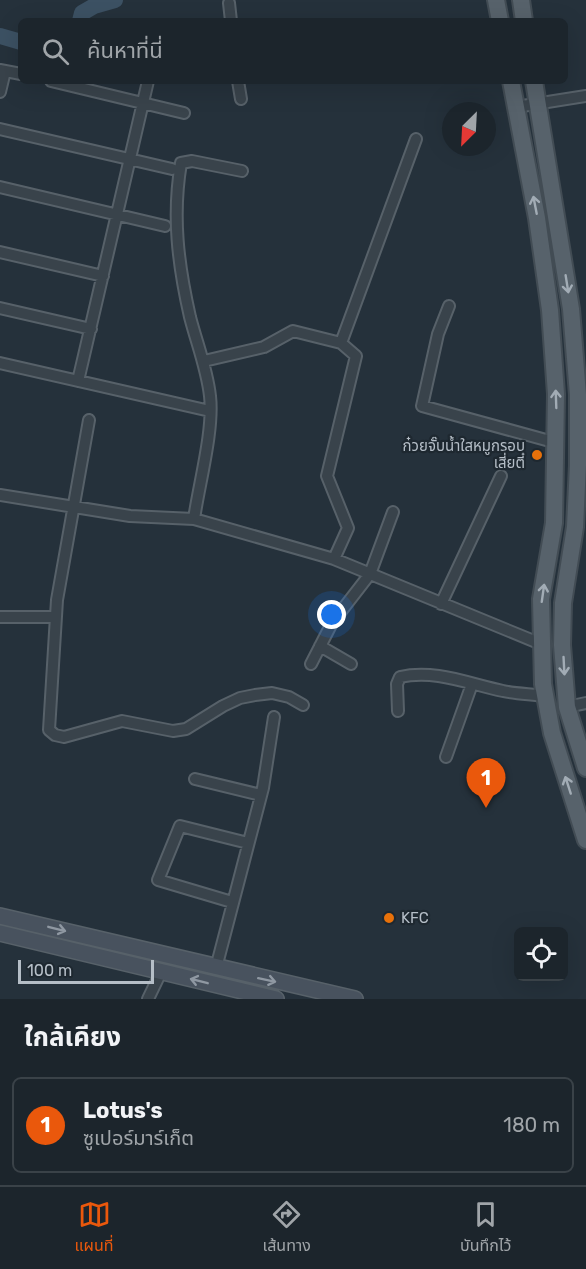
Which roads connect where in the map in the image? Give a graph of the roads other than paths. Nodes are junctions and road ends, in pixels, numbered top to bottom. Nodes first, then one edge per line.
1 (496, 0) edge
2 (521, 0) edge
3 (229, 3) dead end
4 (231, 18) edge
5 (499, 18) edge
6 (524, 18) edge
7 (2, 70) edge
8 (18, 73) edge
9 (65, 84) edge
10 (147, 84) edge
11 (238, 84) edge
12 (512, 84) edge
13 (534, 84) edge
14 (0, 92) edge
15 (586, 96) edge
16 (241, 99) dead end
17 (143, 101) junction
18 (537, 104) junction
19 (516, 107) junction
20 (184, 113) dead end
21 (0, 129) edge
22 (416, 139) dead end
23 (130, 159) junction
24 (172, 169) dead end
25 (242, 171) dead end
26 (0, 187) edge
27 (118, 215) junction
28 (165, 226) dead end
29 (0, 252) edge
30 (104, 276) junction
31 (449, 306) dead end
32 (0, 308) edge
33 (91, 329) junction
34 (341, 343) junction
35 (204, 361) junction
36 (0, 363) edge
37 (78, 381) junction
38 (210, 411) junction
39 (89, 420) dead end
40 (557, 443) junction
41 (582, 466) edge
42 (501, 476) dead end
43 (0, 495) edge
44 (75, 506) junction
45 (393, 512) dead end
46 (194, 519) junction
47 (334, 559) junction
48 (370, 574) junction
49 (441, 604) junction
50 (0, 617) edge
51 (56, 617) junction
52 (541, 644) junction
53 (320, 646) junction
54 (311, 664) dead end
55 (351, 664) dead end
56 (472, 684) junction
57 (545, 696) junction
58 (586, 704) edge
59 (303, 705) dead end
60 (567, 708) junction
61 (398, 711) dead end
62 (274, 717) dead end
63 (446, 757) dead end
64 (586, 768) edge
65 (195, 779) dead end
66 (261, 795) junction
67 (586, 840) edge
68 (248, 843) junction
69 (232, 902) junction
70 (0, 916) edge
71 (0, 933) edge
72 (216, 968) junction
73 (161, 972) junction
74 (236, 973) junction
75 (232, 989) junction
76 (148, 999) edge
77 (276, 999) edge
78 (355, 999) edge

1 - 5 main road
2 - 6 main road
3 - 4 street
7 - 8 street
7 - 14 street
9 - 17 street
10 - 17 street
11 - 16 street
12 - 19 main road
13 - 18 main road
15 - 18 street
17 - 20 street
17 - 23 street
18 - 19 street
18 -> 41 main road
40 -> 19 main road
21 - 23 street
22 - 34 street
23 - 24 street
23 - 27 street
25 - 35 street
26 - 27 street
27 - 28 street
27 - 30 street
29 - 30 street
30 - 33 street
31 - 40 street
32 - 33 street
33 - 37 street
34 - 35 street
34 - 47 street
35 - 38 street
36 - 37 street
37 - 38 street
38 - 46 street
39 - 44 street
52 -> 40 main road
41 -> 60 main road
42 - 49 street
43 - 44 street
44 - 46 street
44 - 51 street
45 - 48 street
46 - 47 street
47 - 48 street
48 - 49 street
48 - 53 street
49 - 52 street
50 - 51 street
51 - 59 street
52 - 57 main road
53 - 54 street
53 - 55 street
56 - 57 street
56 - 61 street
56 - 63 street
67 -> 57 main road
58 - 60 street
60 - 64 main road
62 - 66 street
65 - 66 street
66 - 68 street
68 - 69 street
68 - 69 street
69 - 72 street
70 -> 72 main road
71 - 73 main road
72 - 74 main road
75 -> 73 main road
73 - 76 street
74 - 75 main road
74 -> 78 main road
75 - 77 main road

